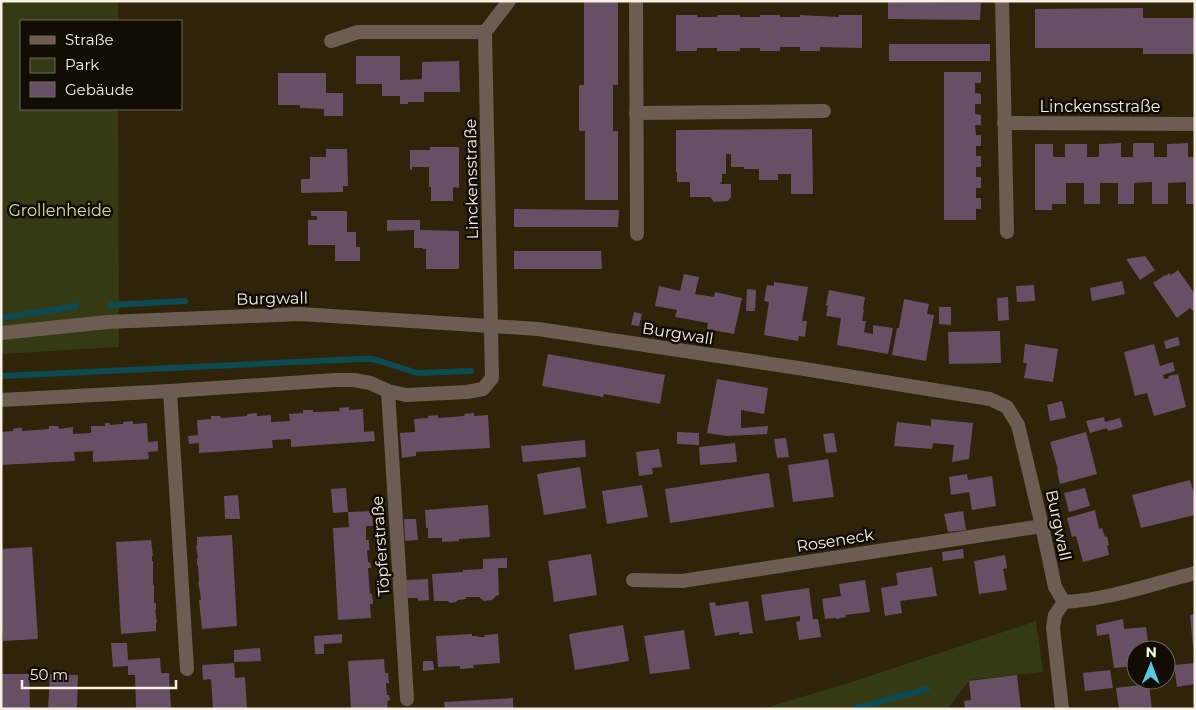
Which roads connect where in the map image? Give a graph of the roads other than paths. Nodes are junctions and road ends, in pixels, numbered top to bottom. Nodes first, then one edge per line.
1 (509, 1) edge
2 (636, 1) edge
3 (1002, 1) edge
4 (485, 32) junction
5 (331, 41) dead end
6 (824, 111) dead end
7 (636, 113) junction
8 (1004, 123) junction
9 (1195, 124) edge
10 (1007, 232) dead end
11 (637, 234) dead end
12 (491, 326) junction
13 (1, 333) edge
14 (170, 391) junction
15 (388, 391) junction
16 (1, 400) edge
17 (1042, 526) junction
18 (1195, 573) edge
19 (633, 580) dead end
20 (1064, 602) junction
21 (187, 669) dead end
22 (407, 699) dead end
23 (1062, 709) edge

1 - 4 street
2 - 7 street
3 - 8 street
4 - 5 street
4 - 12 street, Linckensstraße
6 - 7 street
7 - 11 street
8 - 9 street, Linckensstraße
8 - 10 street
12 - 13 street, Burgwall
12 - 15 street
12 - 17 street, Burgwall
14 - 15 street
14 - 16 street
14 - 21 street
15 - 22 street, Töpferstraße
17 - 19 street, Roseneck
17 - 20 street, Burgwall
18 - 20 street
20 - 23 street

